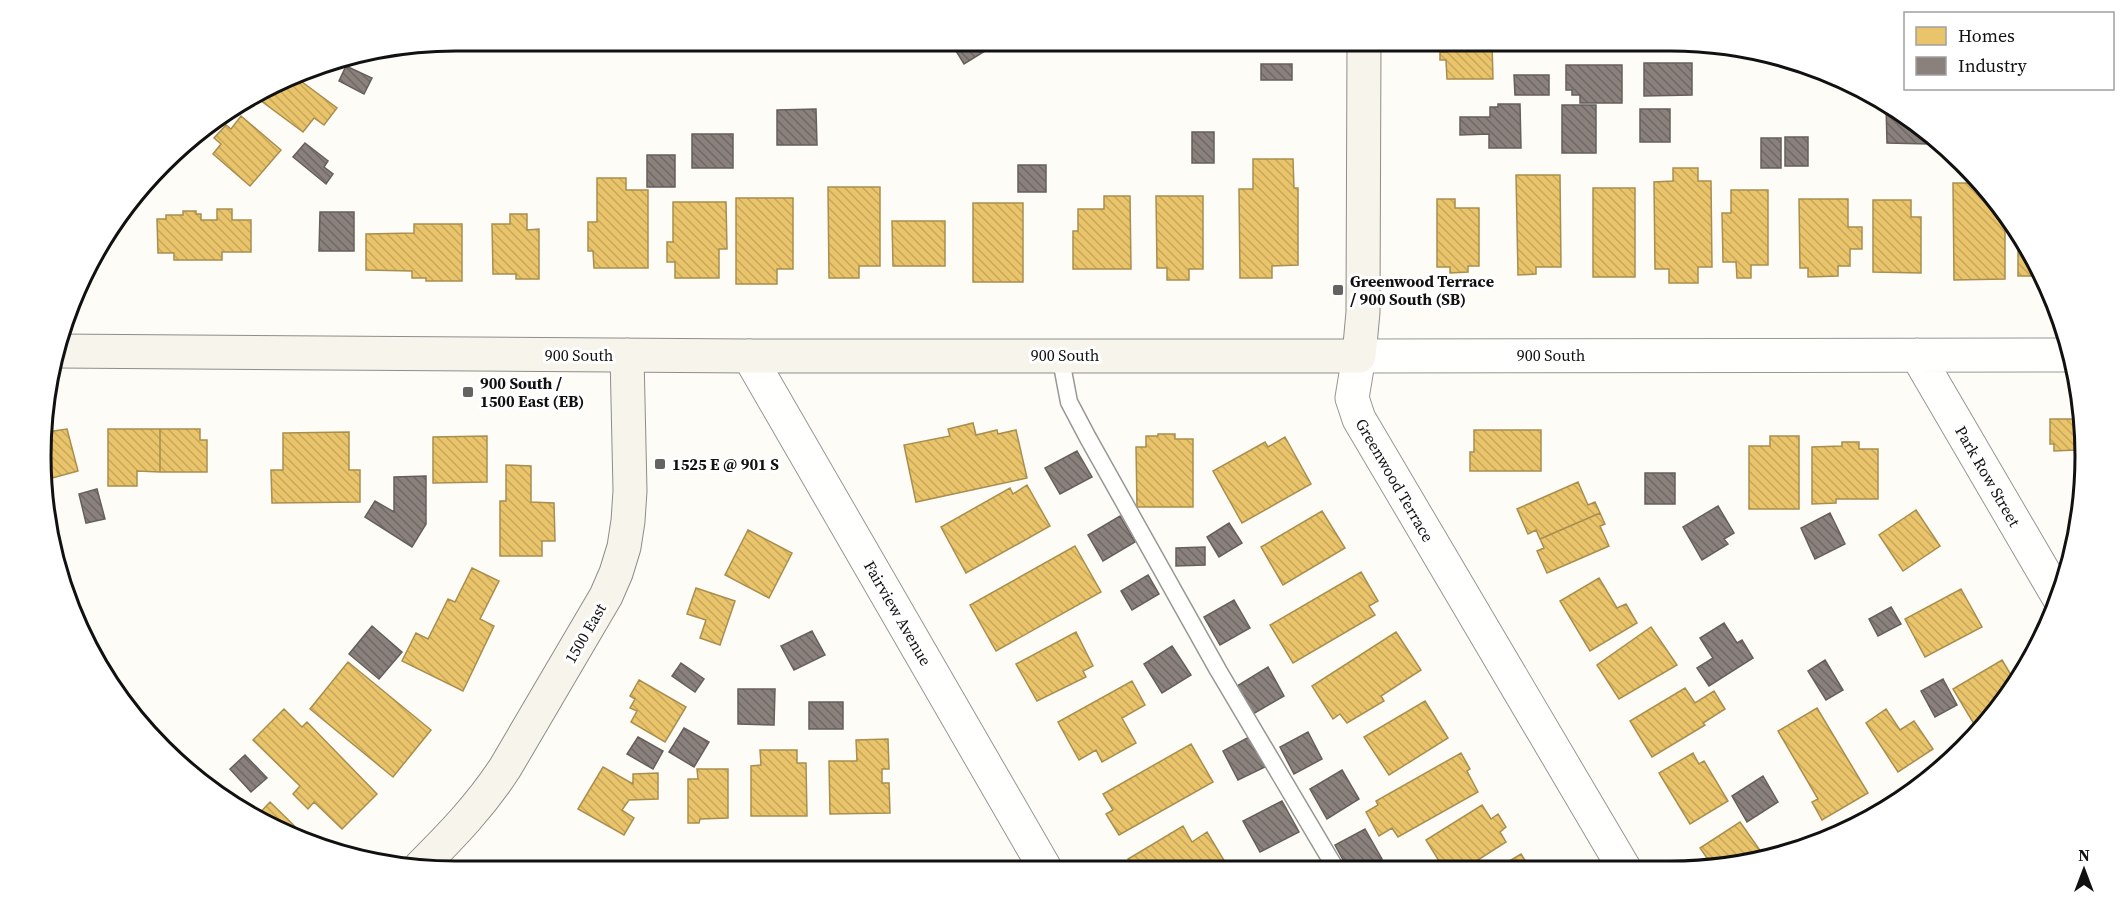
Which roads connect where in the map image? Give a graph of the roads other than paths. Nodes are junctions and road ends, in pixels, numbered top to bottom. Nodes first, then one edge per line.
1 (1364, 51) edge
2 (65, 351) edge
3 (627, 355) junction
4 (1060, 355) junction
5 (1917, 355) junction
6 (2062, 355) edge
7 (749, 356) junction
8 (1359, 356) junction
9 (2053, 588) edge
10 (427, 860) edge
11 (1041, 861) edge
12 (1331, 861) edge
13 (1620, 861) edge

1 - 8 street, Greenwood Terrace
2 - 3 street, 900 South
3 - 7 street, 900 South
3 - 10 street, 1500 East
4 - 7 street, 900 South
4 - 8 street, 900 South
4 - 12 lane
5 - 6 street, 900 South
5 - 8 street, 900 South
5 - 9 street, Park Row Street
7 - 11 street, Fairview Avenue
8 - 13 street, Greenwood Terrace

